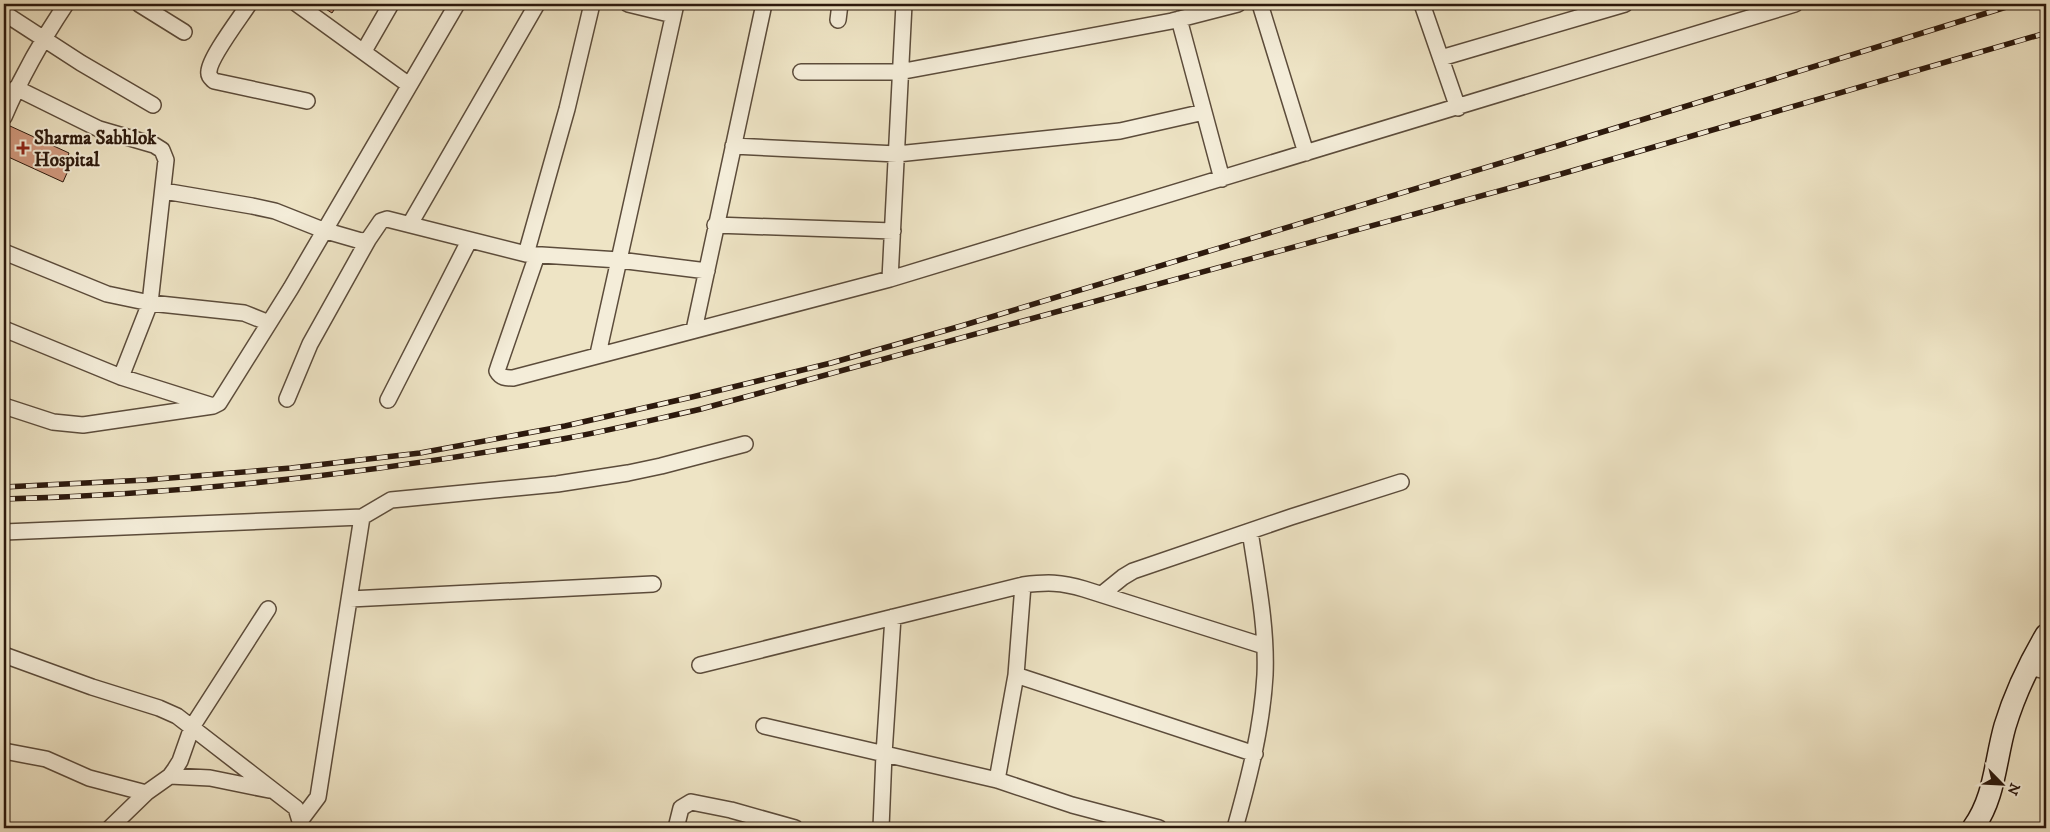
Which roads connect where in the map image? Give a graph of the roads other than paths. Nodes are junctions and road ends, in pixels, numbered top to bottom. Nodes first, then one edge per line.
1 (66, 4) edge
2 (139, 4) edge
3 (249, 4) edge
4 (297, 4) edge
5 (391, 4) edge
6 (457, 4) edge
7 (537, 4) edge
8 (592, 4) edge
9 (628, 4) edge
10 (764, 4) edge
11 (840, 4) edge
12 (904, 4) edge
13 (1238, 4) edge
14 (1260, 4) edge
15 (1422, 4) edge
16 (1625, 4) edge
17 (1795, 4) edge
18 (674, 9) edge
19 (1754, 10) edge
20 (4, 13) edge
21 (1179, 19) junction
22 (838, 20) dead end
23 (184, 32) dead end
24 (43, 39) junction
25 (364, 51) junction
26 (1441, 58) junction
27 (801, 72) dead end
28 (900, 72) junction
29 (409, 85) junction
30 (16, 88) junction
31 (307, 100) dead end
32 (152, 105) dead end
33 (1458, 108) junction
34 (1204, 112) junction
35 (4, 117) edge
36 (733, 146) junction
37 (1306, 153) junction
38 (897, 154) junction
39 (1222, 179) junction
40 (164, 191) junction
41 (410, 224) junction
42 (715, 225) junction
43 (324, 230) junction
44 (893, 231) junction
45 (368, 240) junction
46 (469, 240) junction
47 (4, 252) edge
48 (531, 254) junction
49 (619, 260) junction
50 (707, 271) junction
51 (890, 279) junction
52 (150, 303) junction
53 (269, 323) junction
54 (4, 329) edge
55 (694, 330) junction
56 (598, 354) junction
57 (121, 377) junction
58 (287, 399) dead end
59 (388, 400) dead end
60 (4, 406) edge
61 (213, 406) junction
62 (746, 444) dead end
63 (1401, 482) dead end
64 (362, 517) junction
65 (1250, 531) junction
66 (4, 532) edge
67 (653, 584) dead end
68 (1024, 586) junction
69 (1102, 594) junction
70 (350, 599) junction
71 (268, 609) dead end
72 (893, 618) junction
73 (2046, 635) edge
74 (1264, 646) junction
75 (4, 655) edge
76 (700, 665) dead end
77 (2037, 669) edge
78 (1016, 675) junction
79 (764, 726) dead end
80 (192, 727) junction
81 (4, 751) edge
82 (884, 754) junction
83 (1255, 754) junction
84 (170, 776) junction
85 (997, 780) junction
86 (276, 792) junction
87 (146, 793) junction
88 (300, 824) edge
89 (110, 828) edge
90 (676, 828) edge
91 (795, 828) edge
92 (881, 828) edge
93 (1159, 828) edge
94 (1235, 828) edge
95 (1973, 828) edge

1 - 24 street
2 - 23 street
3 - 31 street
4 - 25 street
5 - 25 street
6 - 29 street
7 - 41 street
8 - 48 street
9 - 18 street
10 - 36 street
11 - 22 street
12 - 28 street
13 - 21 street
14 - 37 street
15 - 26 street
16 - 26 street
17 - 19 street
18 - 49 street
19 - 33 street
20 - 24 street
21 - 28 street
21 - 34 street
24 - 30 street
24 - 32 street
25 - 29 street
26 - 33 street
27 - 28 street
28 - 38 street
29 - 43 street
30 - 35 street
30 - 40 street
33 - 37 street
34 - 38 street
34 - 39 street
36 - 38 street
36 - 42 street
37 - 39 street
38 - 44 street
39 - 51 street
40 - 43 street
40 - 52 street
41 - 45 street
41 - 46 street
42 - 44 street
42 - 50 street
43 - 45 street
43 - 53 street
44 - 51 street
45 - 58 street
46 - 48 street
46 - 59 street
47 - 52 street
48 - 49 street
48 - 56 street
49 - 50 street
49 - 56 street
50 - 55 street
51 - 55 street
52 - 53 street
52 - 57 street
53 - 61 street
54 - 57 street
55 - 56 street
57 - 61 street
60 - 61 street
62 - 64 street
63 - 65 street
64 - 66 street
64 - 70 street
65 - 69 street
65 - 74 street
67 - 70 street
68 - 69 street
68 - 72 street
68 - 78 street
69 - 74 street
70 - 88 street
71 - 80 street
72 - 76 street
72 - 82 street
73 - 77 street
74 - 83 street
75 - 80 street
77 - 95 street
78 - 83 street
78 - 85 street
79 - 82 street
80 - 84 street
80 - 86 street
81 - 87 street
82 - 85 street
82 - 92 street
83 - 94 street
84 - 86 street
84 - 87 street
85 - 93 street
86 - 88 street
87 - 89 street
90 - 91 street

